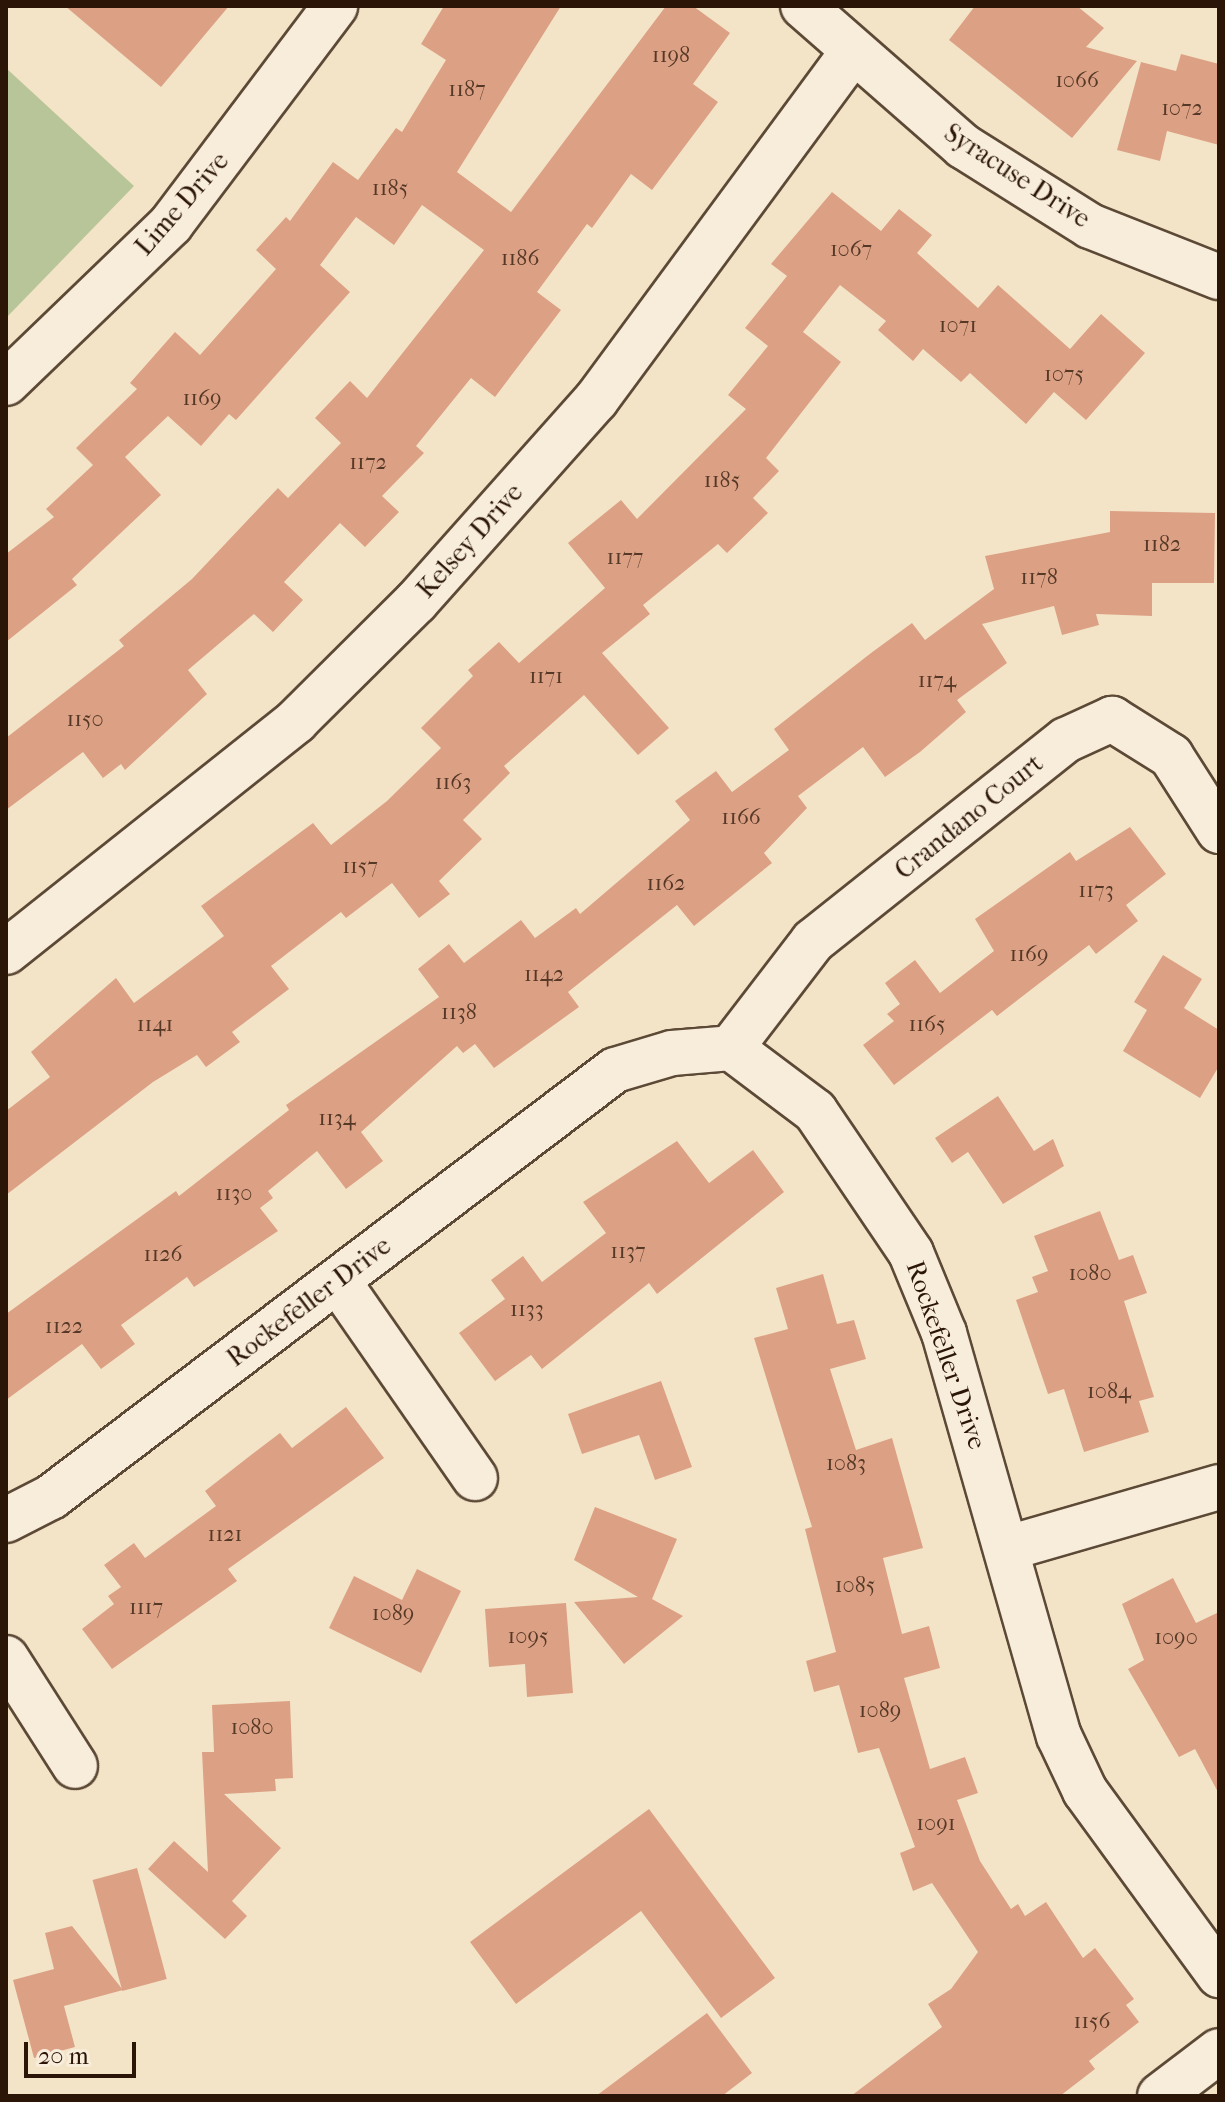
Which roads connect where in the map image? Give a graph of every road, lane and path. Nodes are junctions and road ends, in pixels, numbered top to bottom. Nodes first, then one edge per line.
1 (335, 6) edge
2 (803, 6) edge
3 (852, 53) junction
4 (1219, 277) edge
5 (6, 383) edge
6 (1219, 831) edge
7 (6, 952) edge
8 (731, 1048) junction
9 (338, 1281) junction
10 (475, 1478) dead end
11 (1219, 1487) edge
12 (6, 1520) edge
13 (1008, 1548) junction
14 (6, 1658) edge
15 (75, 1766) dead end
16 (1219, 1975) edge
17 (1219, 2051) edge
18 (1160, 2096) edge

1 - 5 street, Lime Drive
2 - 3 street, Syracuse Drive
3 - 4 street, Syracuse Drive
3 - 7 street, Kelsey Drive
6 - 8 street, Crandano Court
8 - 9 street, Rockefeller Drive
8 - 13 street, Rockefeller Drive
9 - 10 street
9 - 12 street, Rockefeller Drive
11 - 13 street
13 - 16 street, Rockefeller Drive
14 - 15 street
17 - 18 street

